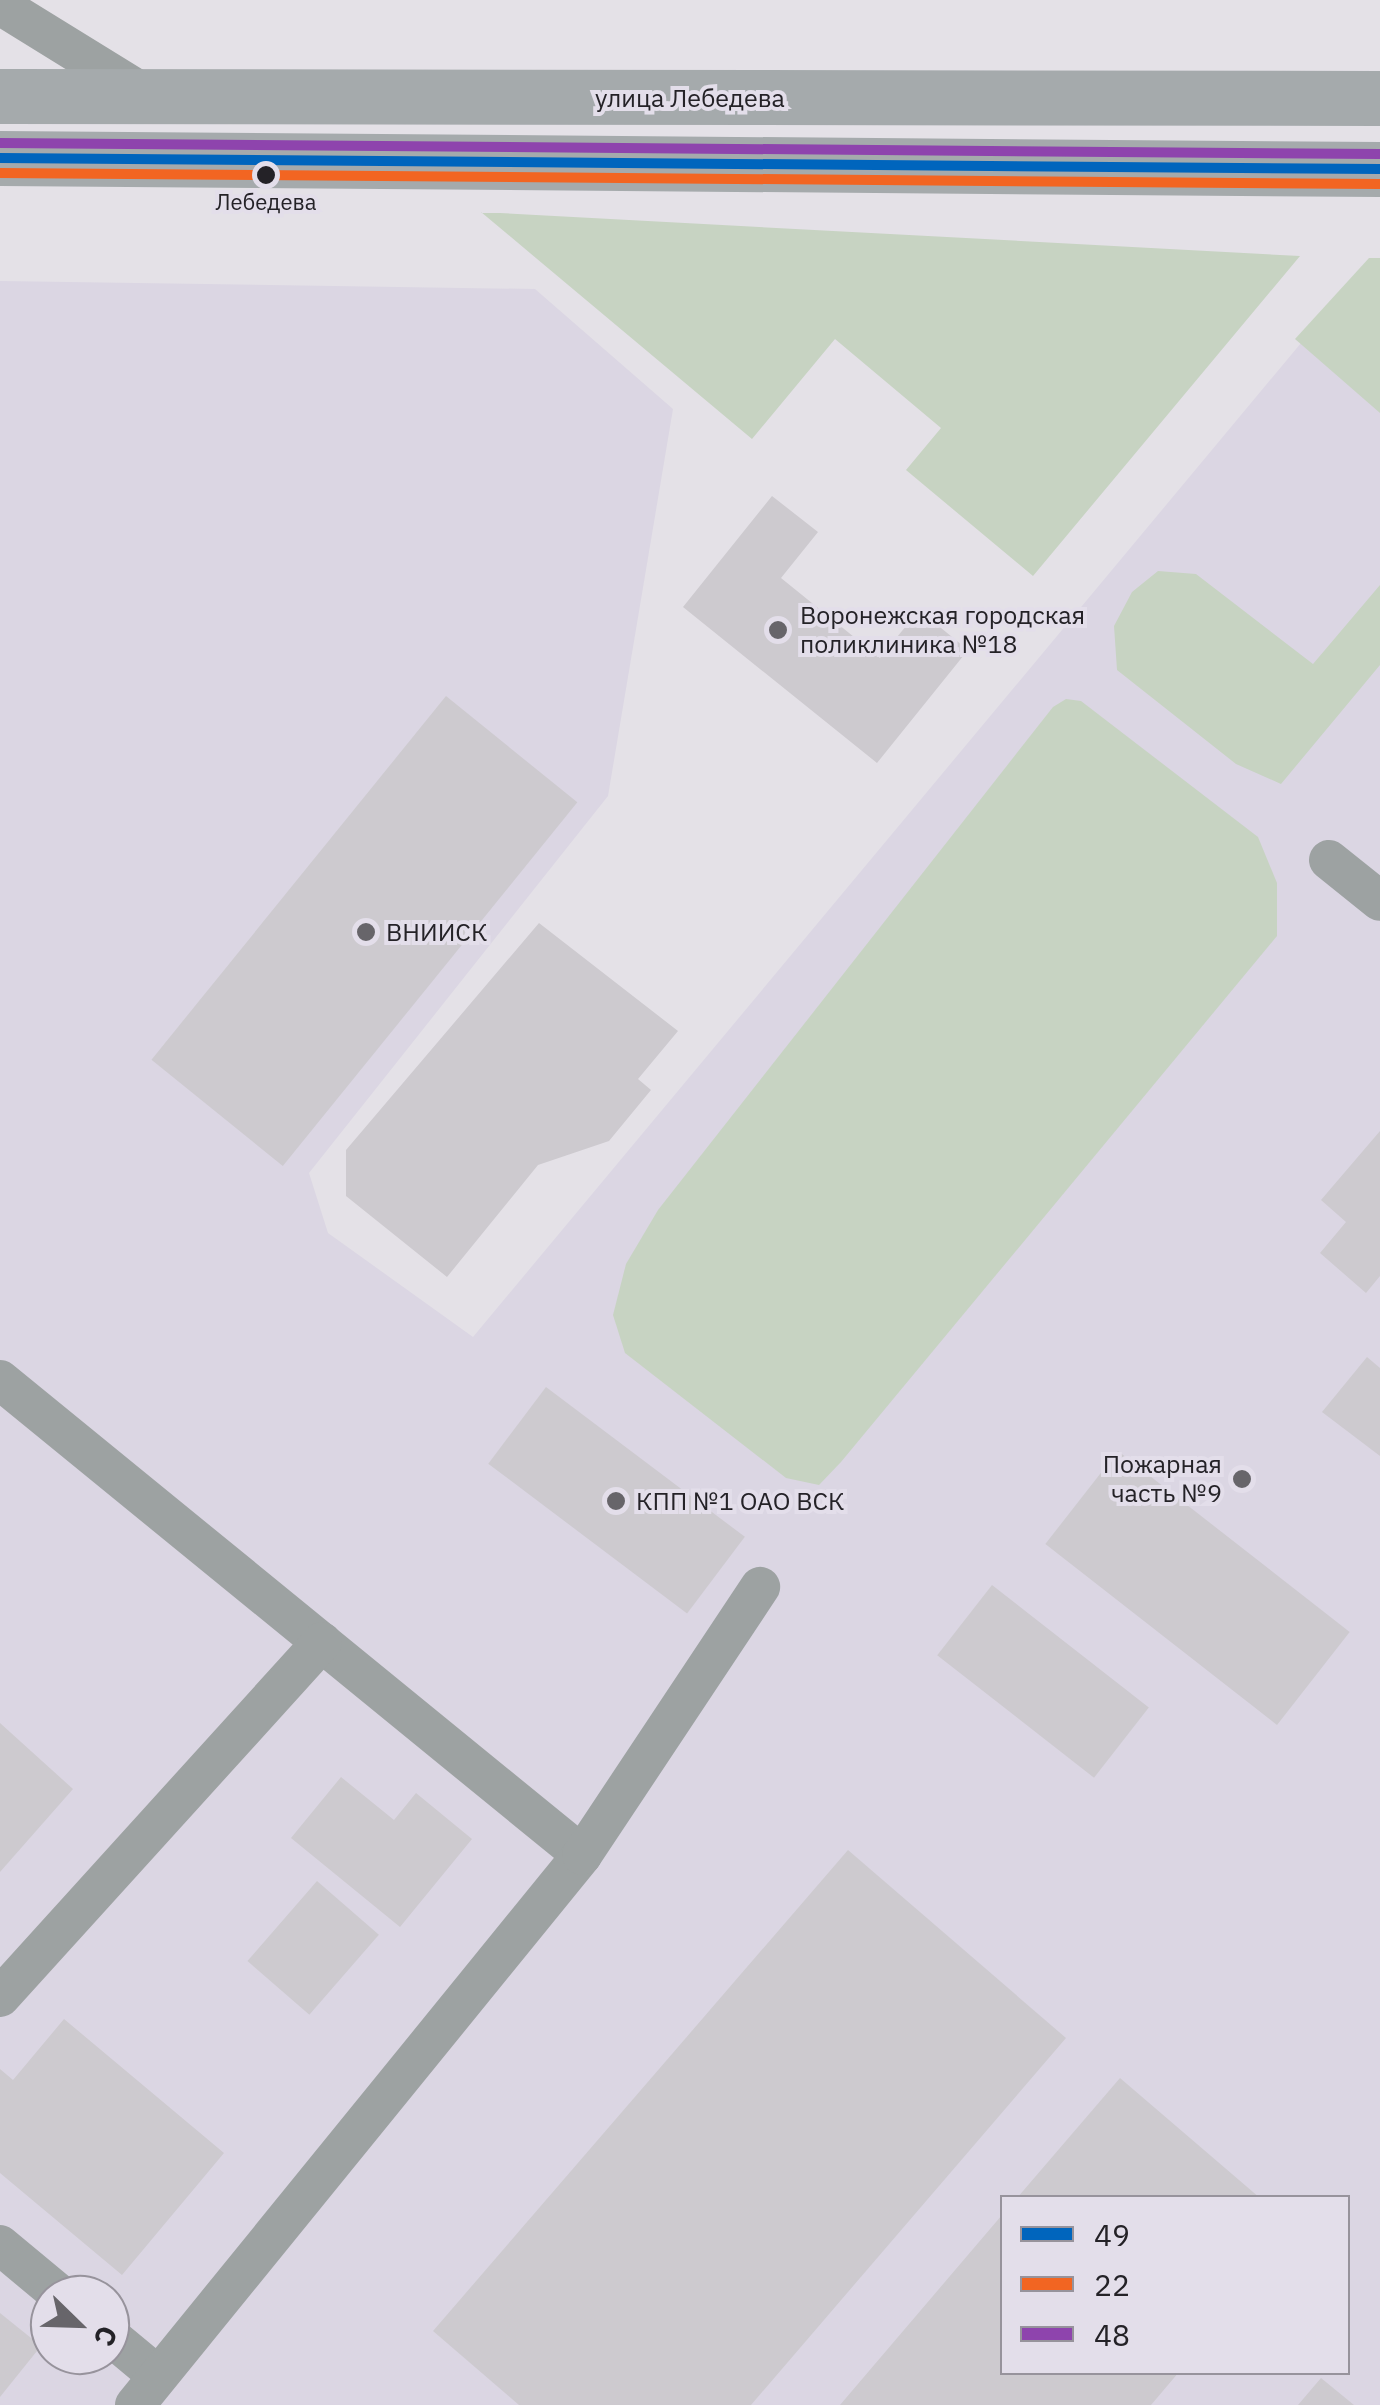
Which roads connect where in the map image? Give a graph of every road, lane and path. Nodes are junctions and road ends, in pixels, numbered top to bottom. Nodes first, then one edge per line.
1 (0, 5) edge
2 (0, 96) edge
3 (149, 97) junction
4 (1380, 98) edge
5 (0, 158) edge
6 (1380, 169) edge
7 (1329, 860) dead end
8 (1380, 901) edge
9 (0, 1380) edge
10 (760, 1587) dead end
11 (322, 1642) junction
12 (582, 1855) junction
13 (0, 1998) edge
14 (0, 2245) edge
15 (36, 2275) edge
16 (130, 2366) edge
17 (147, 2391) edge

1 - 3 lane
2 - 3 highway, улица Лебедева
3 - 4 highway, улица Лебедева
5 - 6 highway
7 - 8 lane
9 - 11 lane
10 - 12 lane
11 - 12 lane
11 - 13 lane
12 - 17 lane
14 - 15 lane
16 - 17 lane

